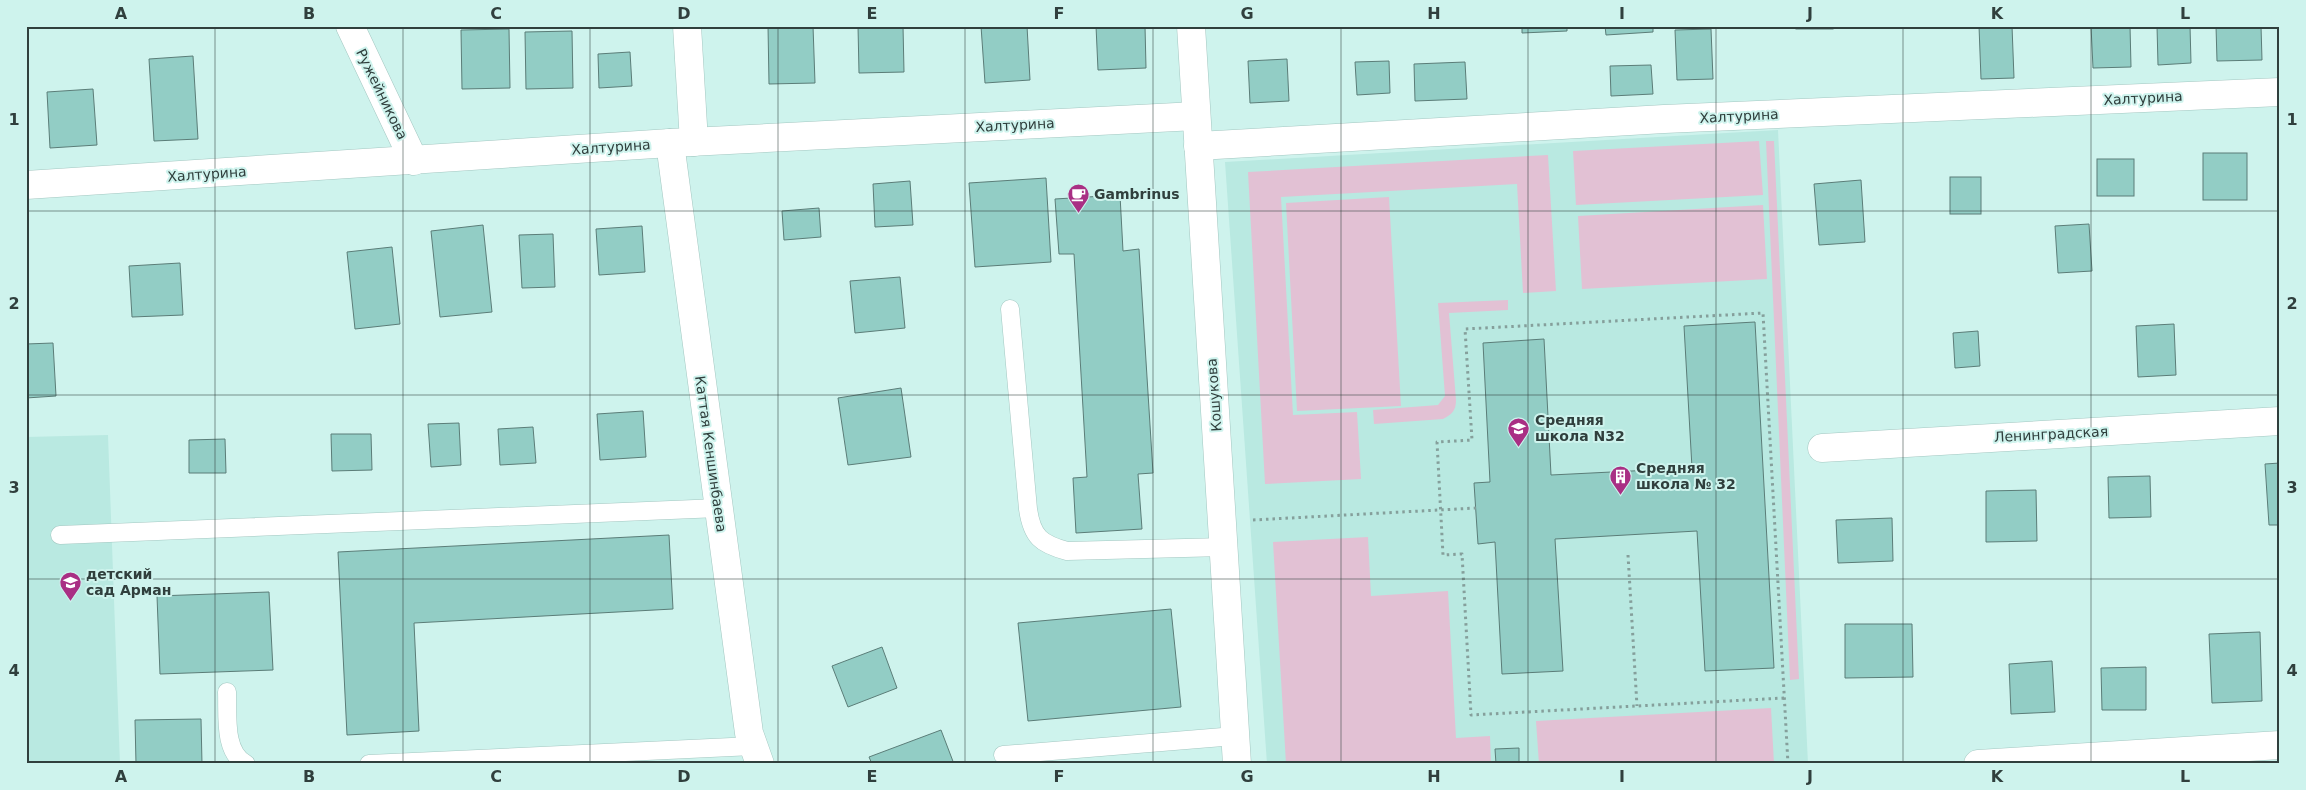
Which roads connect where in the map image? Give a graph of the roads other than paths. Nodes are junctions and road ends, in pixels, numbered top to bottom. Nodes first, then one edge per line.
1 (350, 26) edge
2 (687, 26) edge
3 (1191, 26) edge
4 (2280, 92) edge
5 (1196, 116) junction
6 (682, 143) junction
7 (1198, 146) junction
8 (414, 161) junction
9 (26, 185) edge
10 (1010, 309) dead end
11 (2280, 421) edge
12 (1822, 448) dead end
13 (719, 508) junction
14 (1223, 534) junction
15 (60, 535) dead end
16 (227, 692) dead end
17 (1236, 736) junction
18 (2280, 745) edge
19 (1003, 754) dead end
20 (756, 755) edge
21 (538, 760) edge
22 (246, 764) edge
23 (368, 764) edge
24 (1237, 764) edge
25 (1978, 764) edge

1 - 8 street, Ружейникова
2 - 6 street, Каттая Кеншинбаева
3 - 5 street, Кошукова
4 - 7 street, Халтурина
5 - 6 street, Халтурина
5 - 7 street, Кошукова
6 - 8 street, Халтурина
6 - 13 street, Каттая Кеншинбаева
7 - 14 street, Кошукова
8 - 9 street, Халтурина
10 - 14 lane
11 - 12 street, Ленинградская
13 - 15 lane
13 - 20 street, Каттая Кеншинбаева
14 - 17 street, Кошукова
16 - 22 lane
17 - 19 lane
17 - 24 street, Кошукова
18 - 25 street
20 - 21 lane
21 - 23 lane

